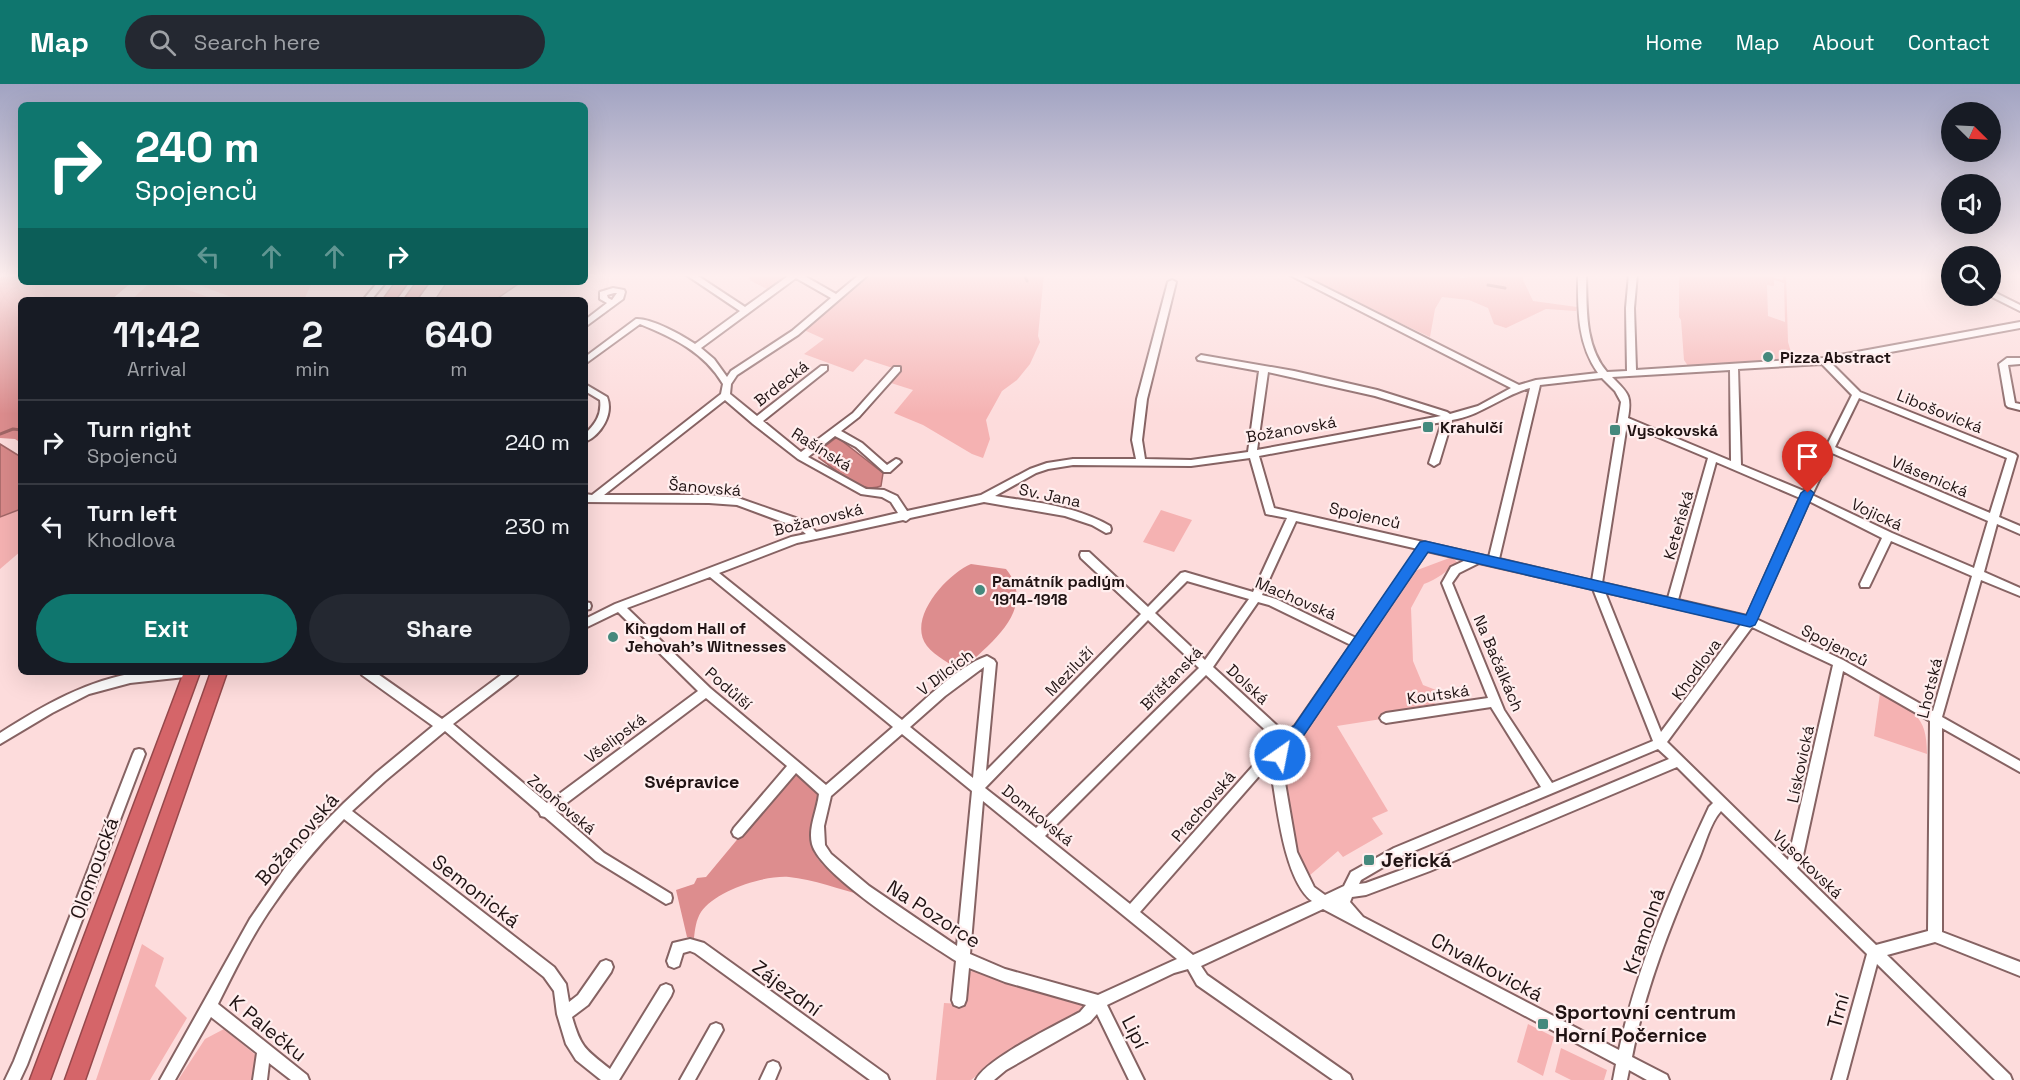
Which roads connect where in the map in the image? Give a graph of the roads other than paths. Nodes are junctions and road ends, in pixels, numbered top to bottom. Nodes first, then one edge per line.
1 (732, 320) edge
2 (810, 320) edge
3 (1162, 320) edge
4 (1384, 320) edge
5 (1584, 320) edge
6 (1630, 320) edge
7 (2020, 325) edge
8 (696, 347) junction
9 (1201, 358) dead end
10 (588, 359) edge
11 (1824, 361) junction
12 (2020, 361) edge
13 (1734, 367) junction
14 (824, 368) dead end
15 (897, 369) dead end
16 (1264, 370) junction
17 (1632, 374) junction
18 (1606, 375) junction
19 (2007, 381) junction
20 (1536, 383) junction
21 (727, 384) junction
22 (2020, 384) edge
23 (1518, 388) junction
24 (588, 389) edge
25 (725, 394) junction
26 (1857, 394) junction
27 (2020, 407) edge
28 (1448, 418) junction
29 (1623, 419) junction
30 (756, 422) junction
31 (836, 432) junction
32 (588, 436) edge
33 (1829, 448) junction
34 (1253, 455) junction
35 (1713, 456) junction
36 (2012, 456) joint
37 (801, 457) junction
38 (896, 462) dead end
39 (1141, 463) junction
40 (1434, 463) dead end
41 (1736, 466) junction
42 (1806, 496) junction
43 (590, 498) edge
44 (984, 498) junction
45 (1293, 516) junction
46 (906, 517) junction
47 (1994, 519) junction
48 (1106, 529) dead end
49 (2020, 530) edge
50 (814, 536) junction
51 (1888, 536) junction
52 (1425, 546) junction
53 (1085, 555) dead end
54 (1479, 558) junction
55 (1493, 561) junction
56 (711, 572) junction
57 (1978, 574) junction
58 (1185, 576) joint
59 (1865, 584) dead end
60 (1597, 586) junction
61 (2020, 592) edge
62 (1256, 597) junction
63 (1672, 602) junction
64 (619, 607) junction
65 (1148, 614) junction
66 (1750, 621) junction
67 (588, 622) edge
68 (1358, 644) junction
69 (1839, 663) junction
70 (1206, 668) junction
71 (158, 675) edge
72 (176, 675) edge
73 (218, 675) edge
74 (370, 675) edge
75 (509, 675) edge
76 (706, 691) junction
77 (1495, 702) junction
78 (1386, 718) dead end
79 (1936, 719) junction
80 (444, 726) junction
81 (903, 728) junction
82 (0, 739) edge
83 (1284, 740) junction
84 (1660, 743) junction
85 (139, 754) dead end
86 (1678, 761) junction
87 (795, 765) junction
88 (2020, 767) edge
89 (977, 788) junction
90 (1549, 789) junction
91 (825, 793) junction
92 (1721, 802) junction
93 (344, 812) junction
94 (544, 812) junction
95 (738, 832) dead end
96 (1036, 836) junction
97 (1790, 869) junction
98 (1347, 891) junction
99 (666, 898) dead end
100 (1325, 903) junction
101 (1131, 913) junction
102 (1358, 921) junction
103 (1935, 936) junction
104 (1874, 952) junction
105 (963, 957) junction
106 (674, 961) dead end
107 (1191, 962) junction
108 (606, 967) dead end
109 (2020, 969) edge
110 (666, 991) dead end
111 (959, 1000) dead end
112 (1098, 1002) junction
113 (209, 1006) junction
114 (564, 1014) junction
115 (716, 1030) dead end
116 (264, 1051) junction
117 (1624, 1060) junction
118 (12, 1080) edge
119 (40, 1080) edge
120 (75, 1080) edge
121 (167, 1080) edge
122 (260, 1080) edge
123 (302, 1080) edge
124 (612, 1080) edge
125 (687, 1080) edge
126 (882, 1080) edge
127 (983, 1080) edge
128 (1137, 1080) edge
129 (1345, 1080) edge
130 (1620, 1080) edge
131 (1662, 1080) edge
132 (1839, 1080) edge
133 (2005, 1080) edge

1 - 8 street
2 - 21 street
3 - 39 street
4 - 23 street
5 - 18 street, Vysokovská
6 - 17 street
7 - 11 street, Božanovská
8 - 10 street
8 - 21 street
9 - 16 street
11 - 13 street, Božanovská
11 - 26 street
12 - 19 street
13 - 17 street, Božanovská
13 - 41 street
14 - 30 street, Brdecká
15 - 31 street
16 - 28 street
16 - 34 street, Spojenců
17 - 18 street, Božanovská
18 - 20 street, Božanovská
18 - 29 street, Vysokovská
19 - 22 street
19 - 27 street
20 - 23 street, Božanovská
20 - 55 street
21 - 25 street
23 - 28 street, Božanovská
24 - 32 street
25 - 30 street, Rašínská
25 - 43 street
26 - 33 street, Khodlova
26 - 36 street, Libošovická
28 - 34 street, Božanovská
28 - 40 street
29 - 35 street, Vojická
29 - 60 street, Vysokovská
30 - 37 street, Rašínská
31 - 37 street
31 - 38 street
33 - 42 street, Khodlova
33 - 47 street, Vlásenická
34 - 39 street, Božanovská
34 - 45 street, Spojenců
35 - 41 street, Vojická
35 - 63 street, Keteňská
36 - 47 street, Lhotská
37 - 46 street, Rašínská
39 - 44 street, Božanovská
41 - 42 street, Vojická
42 - 51 street, Vojická
42 - 66 street, Khodlova
43 - 50 street, Šanovská
44 - 46 street, Božanovská
44 - 48 street, Sv. Jana
45 - 52 street, Spojenců
45 - 62 street, Bříšťanská
46 - 50 street, Božanovská
47 - 49 street, Vlásenická
47 - 57 street, Lhotská
50 - 56 street, Božanovská
51 - 57 street, Vojická
51 - 59 street
52 - 54 street, Spojenců
52 - 68 street, Prachovská
53 - 65 street, Dolská
54 - 55 street, Spojenců
54 - 77 street, Na Bačálkách
55 - 60 street, Spojenců
56 - 64 street, Božanovská
56 - 81 street, Domkovská
57 - 61 street, Vojická
57 - 79 street, Lhotská
58 - 62 street, Machovská
58 - 65 street, Meziluží
60 - 63 street, Spojenců
60 - 84 street, Vysokovská
62 - 68 street, Machovská
62 - 70 street, Bříšťanská
63 - 66 street, Spojenců
64 - 67 street, Božanovská
64 - 76 street, Podůlší
65 - 70 street, Dolská
65 - 89 street, Meziluží
66 - 69 street, Spojenců
66 - 84 street, Khodlova
68 - 83 street, Prachovská
69 - 79 street, Spojenců
69 - 97 street, Lískovická
70 - 83 street, Dolská
70 - 96 street, Bříšťanská
71 - 82 street
72 - 119 highway, Olomoucká
73 - 120 highway
74 - 80 street, Zdoňovská
75 - 80 street, Božanovská
76 - 87 street, Podůlší
76 - 94 street, Všelipská
77 - 78 street, Koutská
77 - 90 street, Na Bačálkách
79 - 88 street, Spojenců
79 - 103 street, Lhotská
80 - 93 street, Božanovská
80 - 94 street, Zdoňovská
81 - 89 street, Domkovská
81 - 89 street, V Dílcích
81 - 91 street, V Dílcích
83 - 100 street
83 - 101 street, Prachovská
84 - 86 street, Vysokovská
84 - 90 street
85 - 118 street
86 - 92 street, Vysokovská
86 - 98 street
87 - 91 street, Podůlší
87 - 95 street
89 - 96 street, Domkovská
89 - 105 street
90 - 98 street
91 - 105 street, Na Pozorce
92 - 97 street, Vysokovská
92 - 117 street, Kramolná
93 - 113 street, Božanovská
93 - 114 street, Semonická
94 - 99 street, Zdoňovská
96 - 101 street, Domkovská
97 - 104 street, Vysokovská
98 - 100 street
98 - 102 street
100 - 102 street
100 - 107 street
101 - 107 street, Domkovská
102 - 117 street, Chvalkovická
103 - 104 street
103 - 109 street
104 - 132 street, Trní
104 - 133 street, Vysokovská
105 - 111 street
105 - 112 street, Na Pozorce
106 - 126 street, Zájezdní
107 - 112 street
107 - 129 street, Domkovská
108 - 114 street
110 - 124 street, Semonická
112 - 127 street
112 - 128 street, Lipí
113 - 116 street, K Palečku
113 - 121 street, Božanovská
114 - 124 street, Semonická
115 - 125 street
116 - 122 street
116 - 123 street, K Palečku
117 - 130 street, Kramolná
117 - 131 street, Chvalkovická

